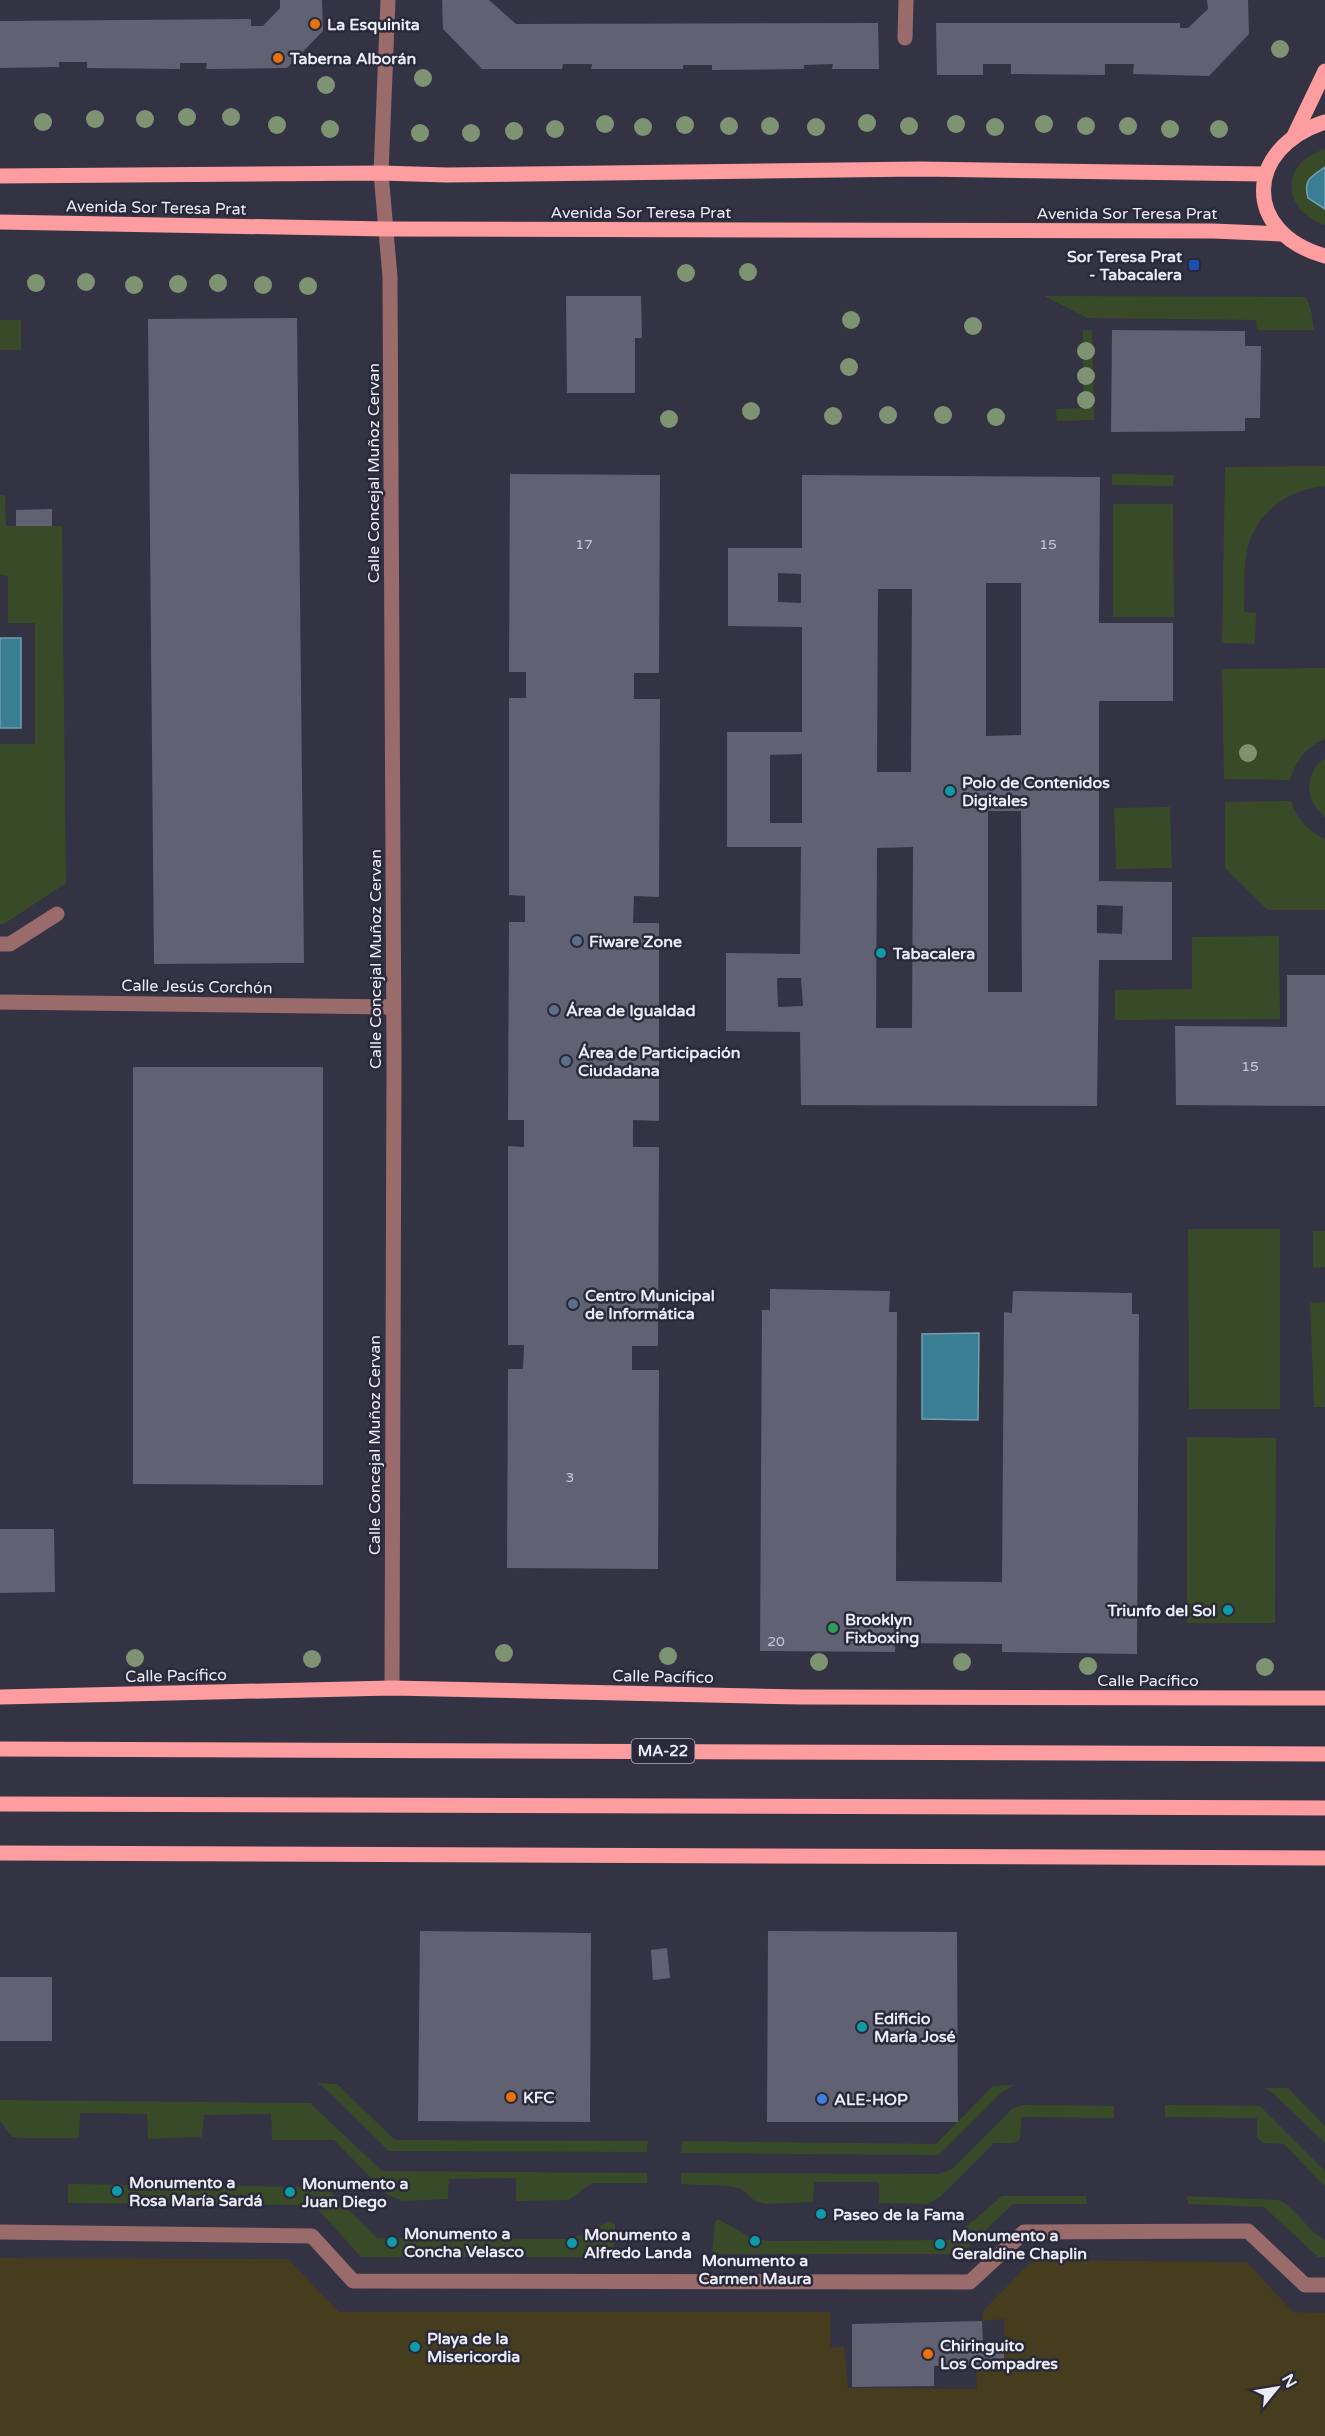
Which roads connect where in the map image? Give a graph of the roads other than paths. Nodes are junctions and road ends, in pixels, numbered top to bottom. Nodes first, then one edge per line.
1 (388, 0) edge
2 (906, 0) edge
3 (905, 38) dead end
4 (1325, 71) edge
5 (1325, 122) edge
6 (1293, 138) junction
7 (381, 173) junction
8 (1264, 174) junction
9 (0, 176) edge
10 (0, 222) edge
11 (386, 229) junction
12 (1282, 234) junction
13 (1325, 256) edge
14 (57, 914) dead end
15 (0, 944) edge
16 (0, 1002) edge
17 (393, 1007) junction
18 (392, 1688) junction
19 (0, 1697) edge
20 (1325, 1698) edge
21 (0, 1749) edge
22 (1325, 1754) edge
23 (0, 1804) edge
24 (1325, 1808) edge
25 (0, 1852) edge
26 (1325, 1858) edge
27 (0, 2232) edge
28 (1325, 2285) edge

1 - 7 street, Calle Concejal Muñoz Cervan
2 - 3 street
4 - 6 main road
5 - 6 main road
6 - 8 main road
7 - 8 main road, Avenida Sor Teresa Prat
7 - 9 main road, Avenida Sor Teresa Prat
7 - 11 street, Calle Concejal Muñoz Cervan
8 - 12 main road
10 - 11 main road, Avenida Sor Teresa Prat
11 - 12 main road, Avenida Sor Teresa Prat
11 - 17 street, Calle Concejal Muñoz Cervan
12 - 13 main road
14 - 15 street
16 - 17 street, Calle Jesús Corchón
17 - 18 street, Calle Concejal Muñoz Cervan
18 - 19 main road, Calle Pacífico
18 - 20 main road, Calle Pacífico
21 - 22 main road, MA-22
23 - 24 main road
25 - 26 main road
27 - 28 street

